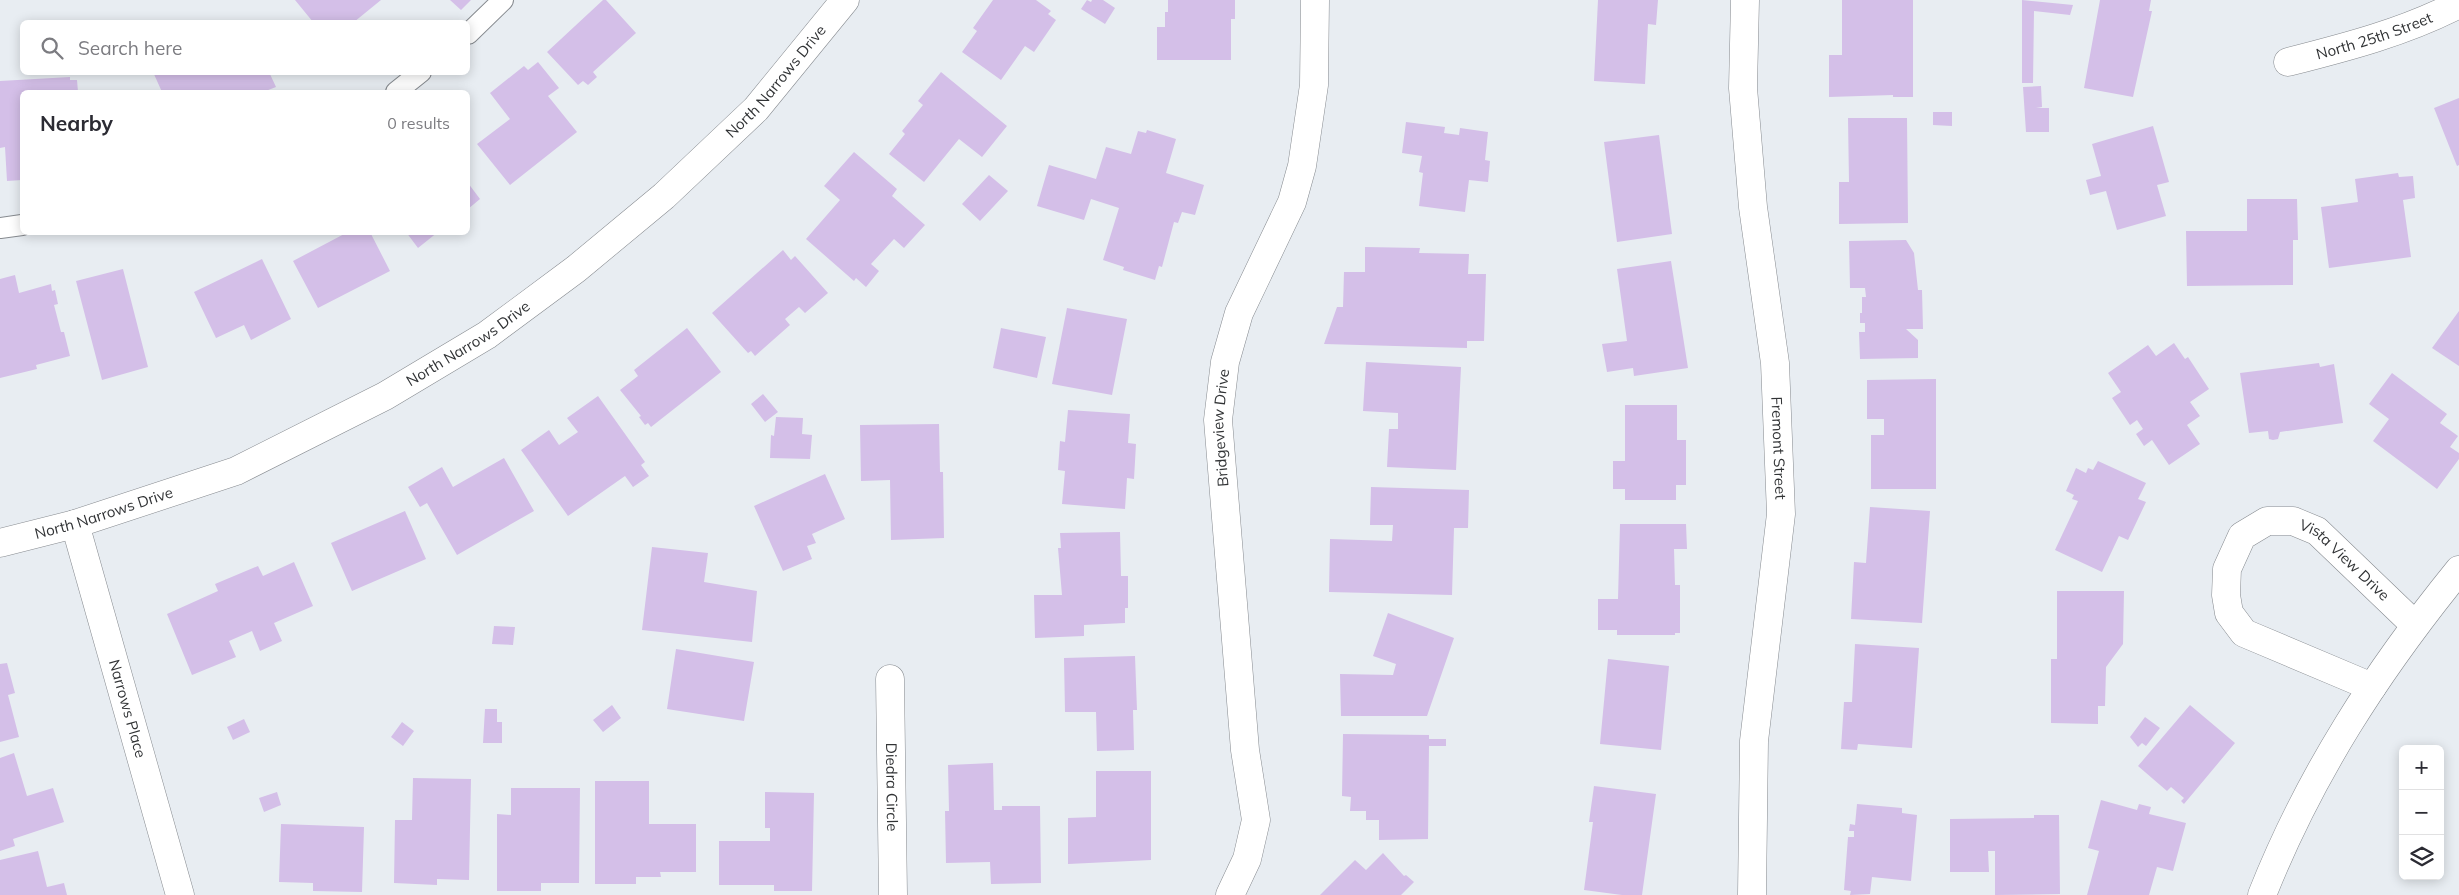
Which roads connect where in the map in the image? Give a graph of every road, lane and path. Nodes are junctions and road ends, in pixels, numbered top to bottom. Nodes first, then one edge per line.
1 (502, 0) edge
2 (845, 0) edge
3 (1315, 0) edge
4 (1745, 0) edge
5 (2459, 4) edge
6 (470, 32) edge
7 (2288, 62) dead end
8 (417, 75) edge
9 (398, 90) edge
10 (20, 225) edge
11 (0, 228) edge
12 (75, 524) junction
13 (0, 542) edge
14 (2459, 570) edge
15 (2415, 625) junction
16 (890, 679) dead end
17 (2372, 687) junction
18 (180, 895) edge
19 (893, 895) edge
20 (1230, 895) edge
21 (1752, 895) edge
22 (2262, 895) edge

1 - 6 lane
2 - 12 street, North Narrows Drive
3 - 20 street, Bridgeview Drive
4 - 21 street, Fremont Street
5 - 7 street, North 25th Street
8 - 9 lane
10 - 11 lane
12 - 13 street, North Narrows Drive
12 - 18 street, Narrows Place
14 - 15 street
15 - 17 street
15 - 17 street, Vista View Drive
16 - 19 street, Diedra Circle
17 - 22 street

